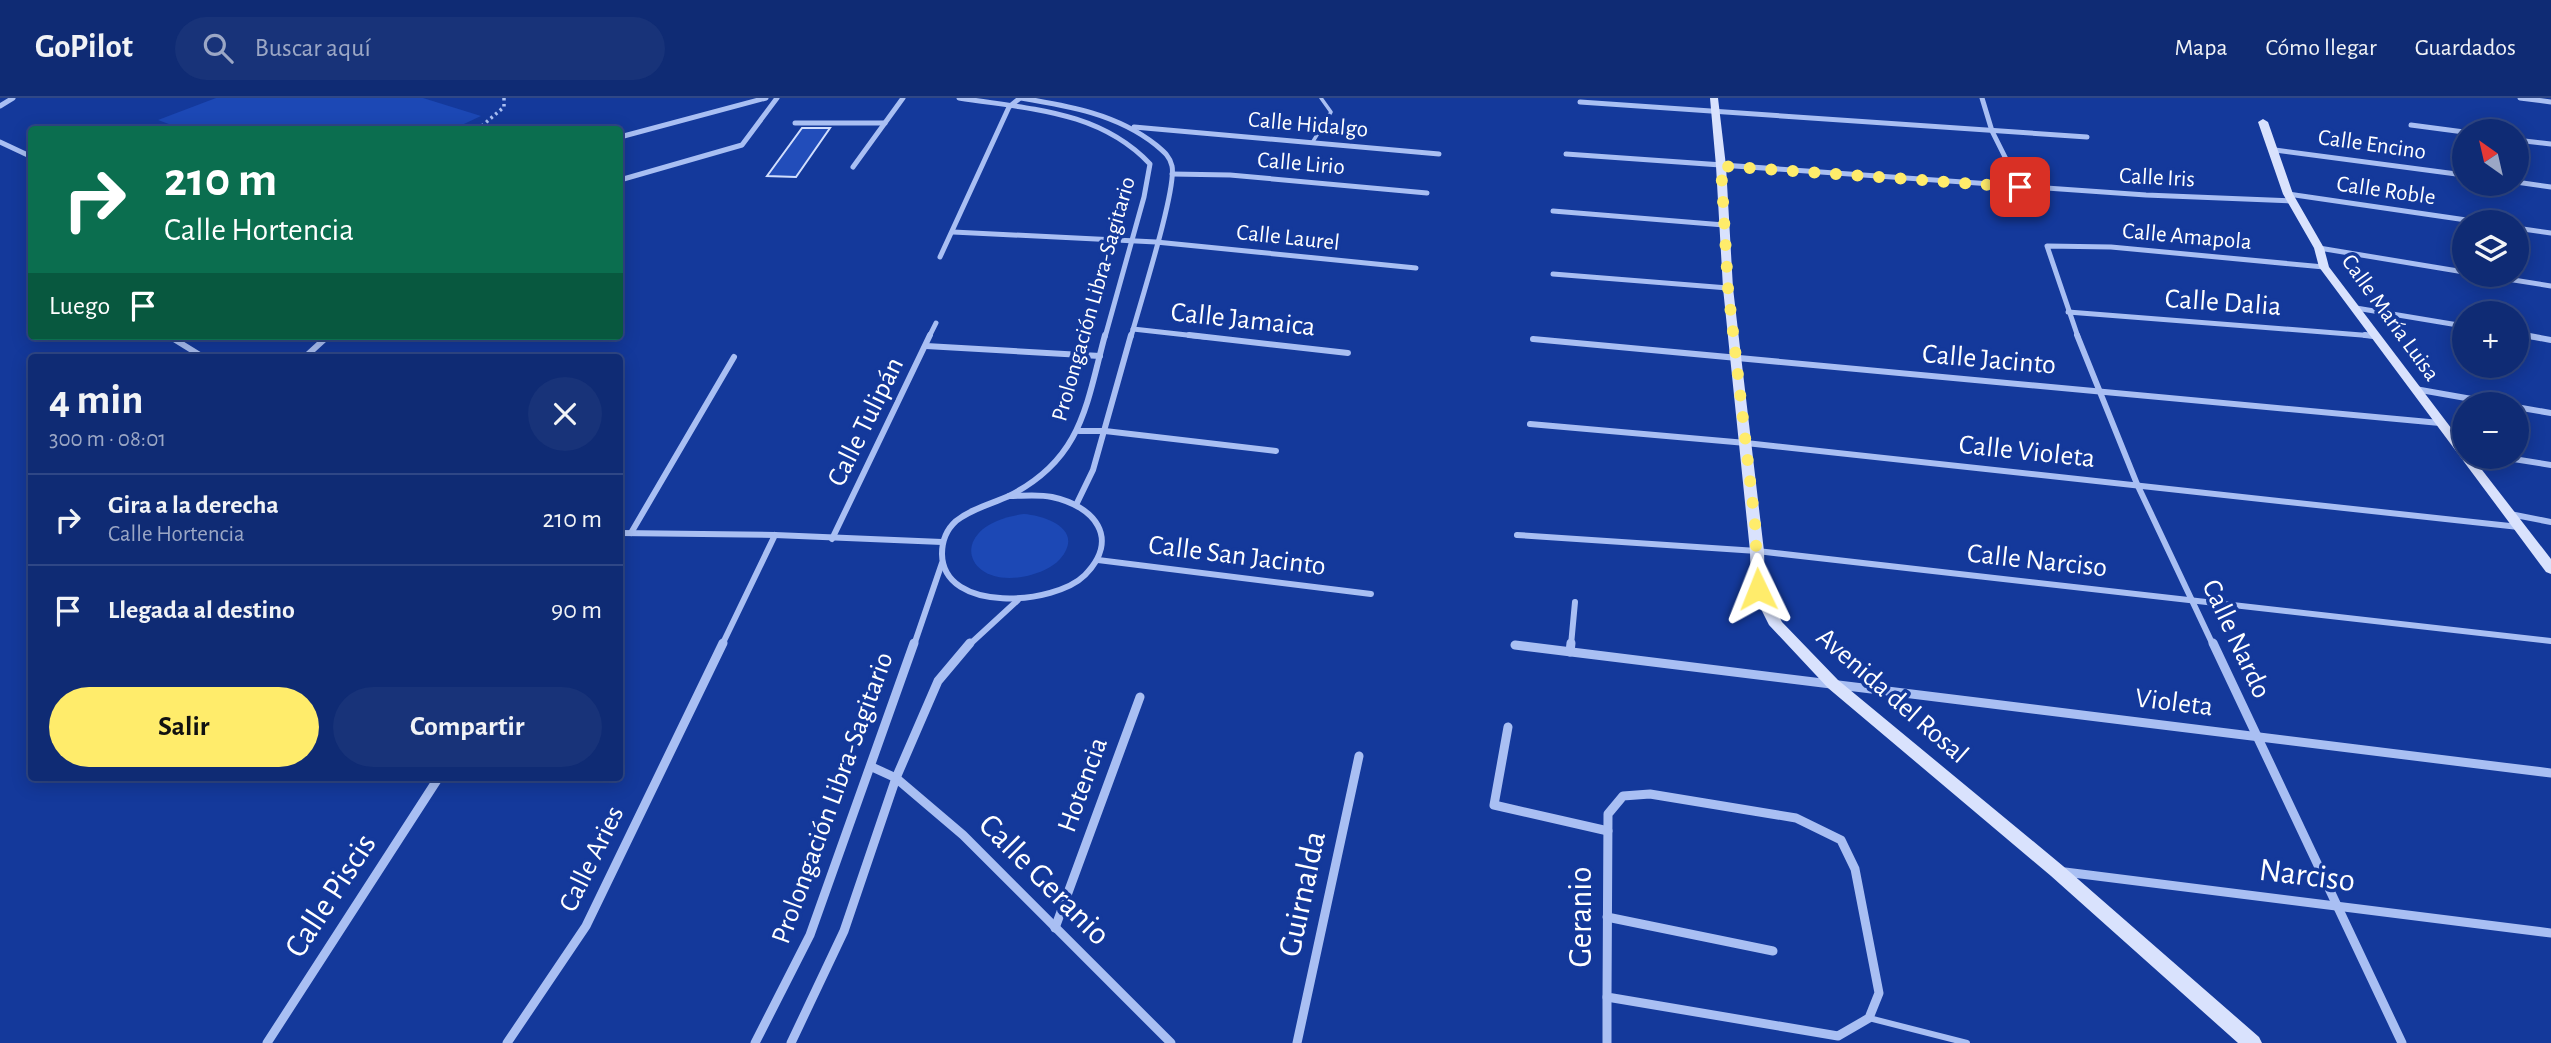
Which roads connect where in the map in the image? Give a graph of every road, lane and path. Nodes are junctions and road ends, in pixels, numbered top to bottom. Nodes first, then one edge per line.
1 (13, 98) edge
2 (504, 98) edge
3 (766, 98) edge
4 (777, 98) edge
5 (903, 98) edge
6 (959, 98) edge
7 (1021, 98) edge
8 (1321, 98) edge
9 (1982, 98) edge
10 (2520, 98) edge
11 (1580, 102) dead end
12 (2551, 102) edge
13 (1715, 105) edge
14 (0, 106) edge
15 (1009, 107) junction
16 (795, 122) dead end
17 (886, 122) junction
18 (2263, 122) dead end
19 (2411, 125) dead end
20 (482, 126) edge
21 (1133, 127) junction
22 (2452, 130) edge
23 (1992, 131) junction
24 (623, 136) edge
25 (2087, 137) dead end
26 (2529, 141) edge
27 (0, 142) edge
28 (1312, 143) junction
29 (2551, 144) edge
30 (2275, 150) junction
31 (1438, 154) dead end
32 (1566, 154) dead end
33 (28, 155) edge
34 (1721, 166) junction
35 (853, 167) dead end
36 (2452, 173) edge
37 (1172, 174) junction
38 (623, 179) edge
39 (2529, 184) edge
40 (2020, 187) junction
41 (2551, 187) edge
42 (1427, 193) dead end
43 (2290, 198) junction
44 (1553, 211) dead end
45 (2452, 218) edge
46 (1724, 225) junction
47 (2529, 230) edge
48 (953, 232) junction
49 (2551, 233) edge
50 (1130, 240) junction
51 (1156, 242) junction
52 (2047, 246) joint
53 (2319, 248) junction
54 (940, 257) dead end
55 (2324, 267) junction
56 (1416, 268) dead end
57 (2452, 270) edge
58 (1553, 274) dead end
59 (2529, 282) edge
60 (2551, 286) edge
61 (1728, 288) junction
62 (2356, 308) junction
63 (2068, 312) junction
64 (936, 323) dead end
65 (2452, 324) edge
66 (1133, 329) junction
67 (2374, 336) junction
68 (2529, 336) edge
69 (1533, 339) dead end
70 (175, 340) edge
71 (324, 340) edge
72 (2551, 340) edge
73 (926, 346) junction
74 (1348, 353) dead end
75 (198, 354) edge
76 (308, 354) edge
77 (1100, 356) junction
78 (734, 357) dead end
79 (1737, 357) junction
80 (2414, 389) junction
81 (2101, 391) junction
82 (2452, 396) edge
83 (2529, 409) edge
84 (2551, 413) edge
85 (2440, 423) junction
86 (1530, 424) dead end
87 (1079, 431) junction
88 (1105, 431) junction
89 (2452, 438) edge
90 (1746, 443) junction
91 (1276, 451) dead end
92 (2529, 462) edge
93 (2551, 466) edge
94 (2476, 469) edge
95 (2137, 484) junction
96 (1009, 496) junction
97 (1077, 503) junction
98 (2510, 514) junction
99 (2551, 522) edge
100 (2519, 527) junction
101 (623, 533) edge
102 (631, 533) junction
103 (775, 535) junction
104 (1517, 535) dead end
105 (832, 539) junction
106 (942, 542) junction
107 (1757, 551) junction
108 (1098, 559) junction
109 (942, 563) junction
110 (2551, 569) edge
111 (1371, 594) dead end
112 (1018, 600) junction
113 (2192, 600) junction
114 (1576, 602) dead end
115 (2551, 641) edge
116 (1515, 645) dead end
117 (1570, 652) junction
118 (1833, 684) junction
119 (1140, 697) dead end
120 (1508, 727) dead end
121 (2257, 737) junction
122 (1359, 756) dead end
123 (872, 767) junction
124 (2551, 774) edge
125 (896, 778) junction
126 (436, 781) edge
127 (1608, 831) junction
128 (2057, 871) junction
129 (2338, 906) junction
130 (1607, 918) junction
131 (1055, 928) junction
132 (2551, 933) edge
133 (1773, 951) dead end
134 (1607, 997) junction
135 (1869, 1018) junction
136 (267, 1043) edge
137 (507, 1043) edge
138 (755, 1043) edge
139 (791, 1043) edge
140 (1171, 1043) edge
141 (1297, 1043) edge
142 (1607, 1043) edge
143 (1967, 1043) edge
144 (2252, 1043) edge
145 (2403, 1043) edge

1 - 14 street
2 - 20 path
3 - 24 street
4 - 38 street
5 - 17 street
6 - 15 street, Prolongación Libra-Sagitario
7 - 15 street
7 - 21 street, Prolongación Libra-Sagitario
8 - 28 lane
9 - 23 street
10 - 12 street
11 - 13 street, Calle Iris
13 - 23 street, Calle Iris
13 - 34 street, Avenida del Rosal
15 - 48 street
15 - 50 street, Prolongación Libra-Sagitario
16 - 17 street
17 - 35 street
18 - 30 street, Calle María Luisa
19 - 22 street
21 - 28 street, Calle Hidalgo
21 - 37 street, Prolongación Libra-Sagitario
23 - 25 street, Calle Iris
23 - 40 street
26 - 29 street
27 - 33 street
28 - 31 street, Calle Hidalgo
30 - 36 street, Calle Encino
30 - 43 street, Calle María Luisa
32 - 34 street, Calle Iris
34 - 40 street, Calle Iris
34 - 46 street, Avenida del Rosal
37 - 42 street, Calle Lirio
37 - 51 street, Prolongación Libra-Sagitario
39 - 41 street
40 - 43 street, Calle Iris
43 - 45 street, Calle Roble
43 - 53 street, Calle María Luisa
44 - 46 street
46 - 61 street, Avenida del Rosal
47 - 49 street
48 - 50 street, Calle Laurel
48 - 54 street
50 - 51 street, Calle Laurel
50 - 77 street, Prolongación Libra-Sagitario
51 - 56 street, Calle Laurel
51 - 66 street, Prolongación Libra-Sagitario
52 - 55 street, Calle Amapola
52 - 63 street, Calle Nardo
53 - 55 street, Calle María Luisa
53 - 57 street
55 - 62 street, Calle María Luisa
58 - 61 street
59 - 60 street
61 - 79 street, Avenida del Rosal
62 - 65 street
62 - 67 street, Calle María Luisa
63 - 67 street, Calle Dalia
63 - 81 street, Calle Nardo
64 - 73 street, Calle Tulipán
66 - 74 street, Calle Jamaica
66 - 88 street, Prolongación Libra-Sagitario
67 - 80 street, Calle María Luisa
68 - 72 street
69 - 79 street, Calle Jacinto
70 - 75 street
71 - 76 street
73 - 77 street
73 - 105 street, Calle Tulipán
77 - 87 street, Prolongación Libra-Sagitario
78 - 102 street
79 - 81 street, Calle Jacinto
79 - 90 street, Avenida del Rosal
80 - 82 street
80 - 85 street, Calle María Luisa
81 - 85 street, Calle Jacinto
81 - 95 street, Calle Nardo
83 - 84 street
85 - 89 street, Calle María Luisa
86 - 90 street, Calle Violeta
87 - 88 street
87 - 96 street, Prolongación Libra-Sagitario
88 - 91 street
88 - 97 street, Prolongación Libra-Sagitario
90 - 95 street, Calle Violeta
90 - 107 street, Avenida del Rosal
92 - 93 street
94 - 98 street, Calle María Luisa
95 - 100 street, Calle Violeta
95 - 113 street, Calle Nardo
96 - 97 street
96 - 106 street
97 - 108 street
98 - 99 street
98 - 100 street, Calle María Luisa
100 - 110 street, Calle María Luisa
101 - 102 street
102 - 103 street
103 - 105 street
103 - 137 street, Calle Aries
104 - 107 street, Calle Narciso
105 - 106 street
106 - 109 street
107 - 113 street, Calle Narciso
107 - 118 street, Avenida del Rosal
108 - 111 street, Calle San Jacinto
108 - 112 street
109 - 112 street
109 - 123 street, Prolongación Libra-Sagitario
112 - 125 street, Prolongación Libra-Sagitario
113 - 115 street, Calle Narciso
113 - 121 street, Calle Nardo
114 - 117 street
116 - 117 street, Violeta
117 - 118 street, Violeta
118 - 121 street, Violeta
118 - 128 street, Avenida del Rosal
119 - 131 street, Hotencia
120 - 127 street
121 - 124 street, Violeta
121 - 129 street, Calle Nardo
122 - 141 street, Guirnalda
123 - 125 street, Calle Geranio
123 - 138 street, Prolongación Libra-Sagitario
125 - 131 street, Calle Geranio
125 - 139 street, Prolongación Libra-Sagitario
126 - 136 street, Calle Piscis
127 - 130 street, Geranio
127 - 135 street, Geranio
128 - 129 street, Narciso
128 - 144 street, Avenida del Rosal
129 - 132 street, Narciso
129 - 145 street, Calle Nardo
130 - 133 street
130 - 134 street, Geranio
131 - 140 street, Calle Geranio
134 - 135 street
134 - 142 street, Geranio
135 - 143 lane

